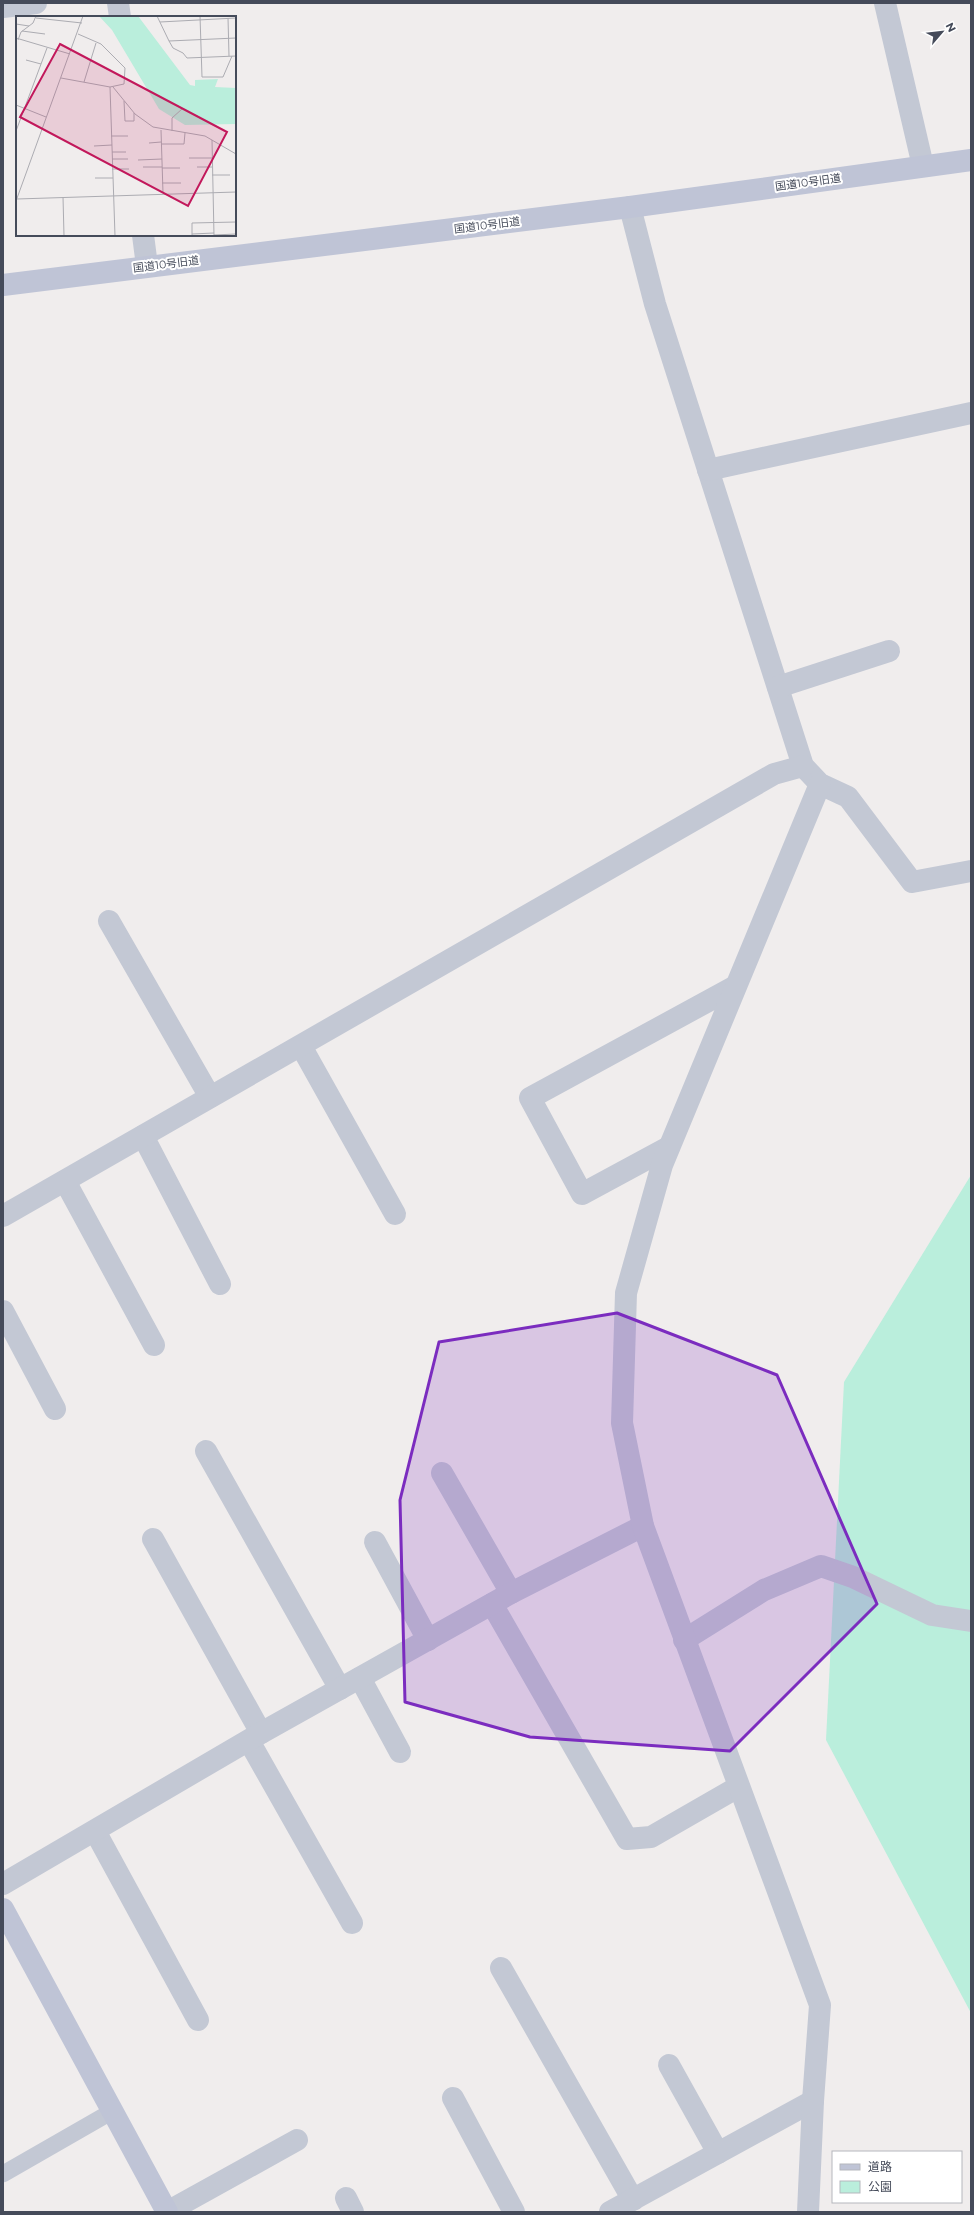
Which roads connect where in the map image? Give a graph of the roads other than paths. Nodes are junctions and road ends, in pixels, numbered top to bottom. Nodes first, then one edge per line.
1 (36, 3) edge
2 (118, 3) edge
3 (885, 3) edge
4 (3, 7) edge
5 (120, 16) edge
6 (971, 160) edge
7 (923, 166) junction
8 (630, 207) junction
9 (143, 236) edge
10 (147, 266) junction
11 (3, 285) edge
12 (971, 413) edge
13 (708, 470) junction
14 (889, 651) dead end
15 (778, 687) junction
16 (804, 766) junction
17 (820, 784) junction
18 (971, 871) edge
19 (109, 920) dead end
20 (734, 987) junction
21 (300, 1046) junction
22 (210, 1097) junction
23 (142, 1136) junction
24 (669, 1147) junction
25 (65, 1180) junction
26 (395, 1214) dead end
27 (3, 1216) edge
28 (220, 1284) dead end
29 (3, 1311) edge
30 (154, 1345) dead end
31 (55, 1408) dead end
32 (206, 1451) dead end
33 (442, 1472) dead end
34 (643, 1526) junction
35 (153, 1539) dead end
36 (375, 1542) dead end
37 (511, 1593) junction
38 (492, 1604) junction
39 (971, 1622) edge
40 (428, 1640) junction
41 (684, 1640) junction
42 (360, 1678) junction
43 (340, 1689) junction
44 (255, 1737) junction
45 (400, 1752) dead end
46 (738, 1787) junction
47 (95, 1830) junction
48 (3, 1884) edge
49 (3, 1910) edge
50 (352, 1923) dead end
51 (502, 1968) dead end
52 (198, 2020) dead end
53 (669, 2065) dead end
54 (453, 2098) dead end
55 (813, 2101) junction
56 (111, 2112) junction
57 (297, 2140) dead end
58 (718, 2153) junction
59 (3, 2174) edge
60 (633, 2200) junction
61 (167, 2212) edge
62 (514, 2212) edge
63 (610, 2212) edge
64 (808, 2212) edge

1 - 4 street
2 - 5 street
3 - 7 street
6 - 7 street, 国道10号旧道
7 - 8 street, 国道10号旧道
8 - 10 street, 国道10号旧道
8 - 13 street
9 - 10 street
10 - 11 street, 国道10号旧道
12 - 13 street
13 - 15 street
14 - 15 street
15 - 16 street
16 - 17 street
16 - 21 street
17 - 18 street
17 - 20 street
19 - 22 street
20 - 24 street
20 - 24 street
21 - 22 street
21 - 26 street
22 - 23 street
23 - 25 street
23 - 28 street
24 - 34 street
25 - 27 street
25 - 30 street
29 - 31 street
32 - 43 street
33 - 37 street
34 - 37 street
34 - 41 street
35 - 44 street
36 - 40 street
37 - 38 street
38 - 40 street
38 - 46 street
39 - 41 street
40 - 42 street
41 - 46 street
42 - 43 street
42 - 45 street
43 - 44 street
44 - 47 street
44 - 50 street
46 - 55 street
47 - 48 street
47 - 52 street
49 - 56 street
51 - 60 street
53 - 58 street
54 - 62 street
55 - 58 street
55 - 64 street
56 - 59 lane
56 - 61 street
57 - 61 street
58 - 60 street
60 - 63 street

